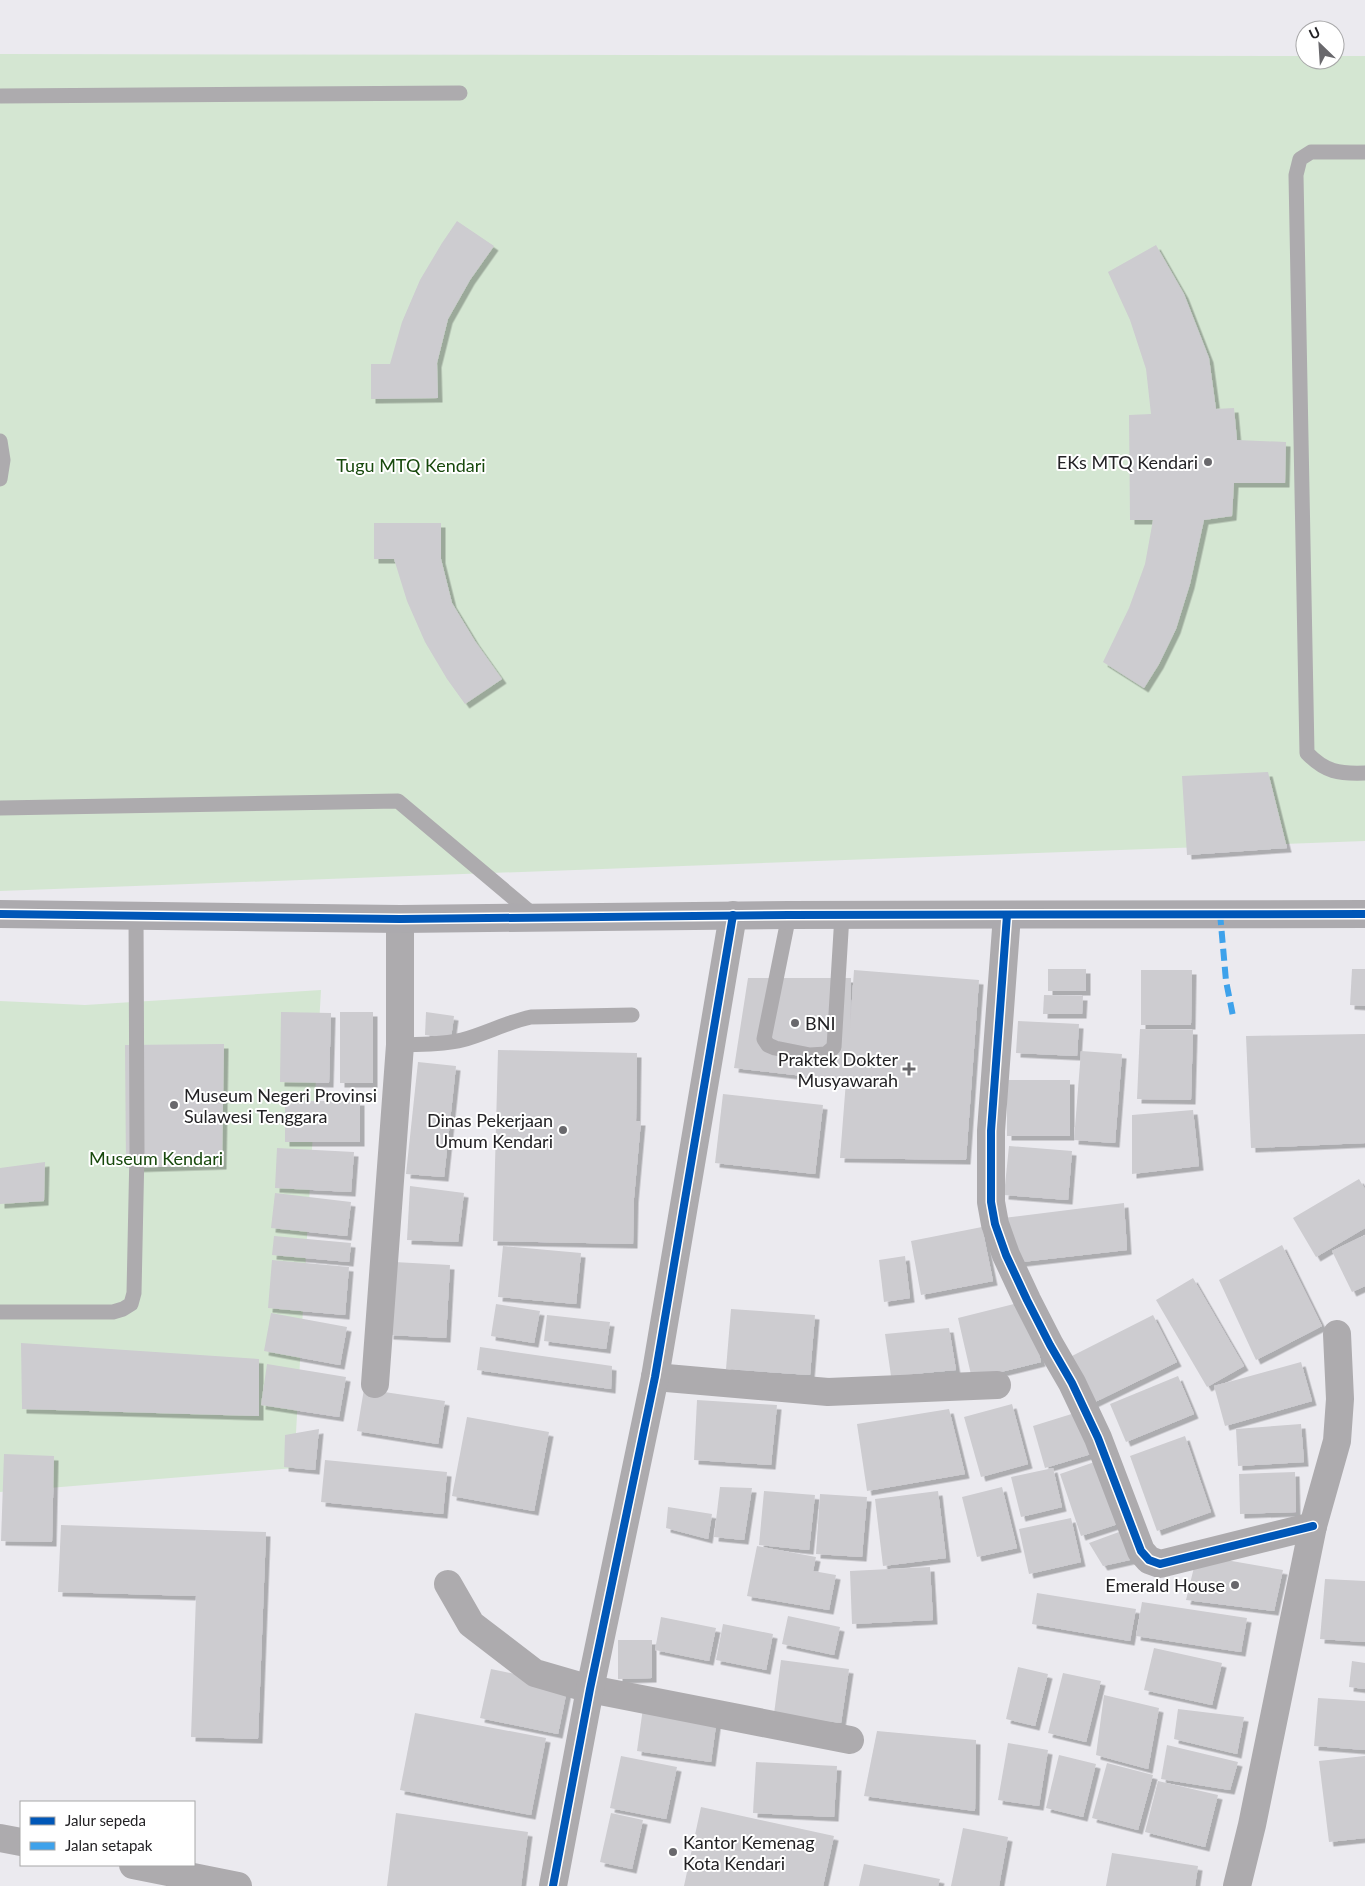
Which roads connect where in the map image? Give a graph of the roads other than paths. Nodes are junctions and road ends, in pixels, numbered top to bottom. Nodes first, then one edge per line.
1 (460, 94) dead end
2 (0, 96) edge
3 (1365, 152) edge
4 (0, 441) edge
5 (0, 479) edge
6 (1365, 773) edge
7 (0, 808) edge
8 (0, 914) edge
9 (1365, 914) edge
10 (789, 915) junction
11 (842, 915) junction
12 (1007, 915) junction
13 (136, 916) junction
14 (732, 916) junction
15 (537, 918) junction
16 (400, 919) junction
17 (632, 1015) dead end
18 (400, 1045) junction
19 (0, 1312) edge
20 (1338, 1334) dead end
21 (655, 1377) junction
22 (375, 1384) dead end
23 (997, 1384) dead end
24 (1312, 1526) junction
25 (448, 1584) dead end
26 (590, 1689) junction
27 (850, 1740) dead end
28 (0, 1838) edge
29 (20, 1842) edge
30 (138, 1866) edge
31 (238, 1886) edge
32 (553, 1886) edge
33 (1237, 1886) edge

1 - 2 lane
3 - 6 lane
4 - 5 lane
7 - 15 lane
8 - 13 street
9 - 12 street
10 - 11 street
10 - 11 lane
10 - 14 street
11 - 12 street
12 - 24 street
13 - 16 street
13 - 19 lane
14 - 15 street
14 - 21 street
15 - 16 street
16 - 18 street
17 - 18 lane
18 - 22 street
20 - 24 street
21 - 23 street
21 - 26 street
24 - 33 street
25 - 26 street
26 - 27 street
26 - 32 street
28 - 29 street
30 - 31 street

